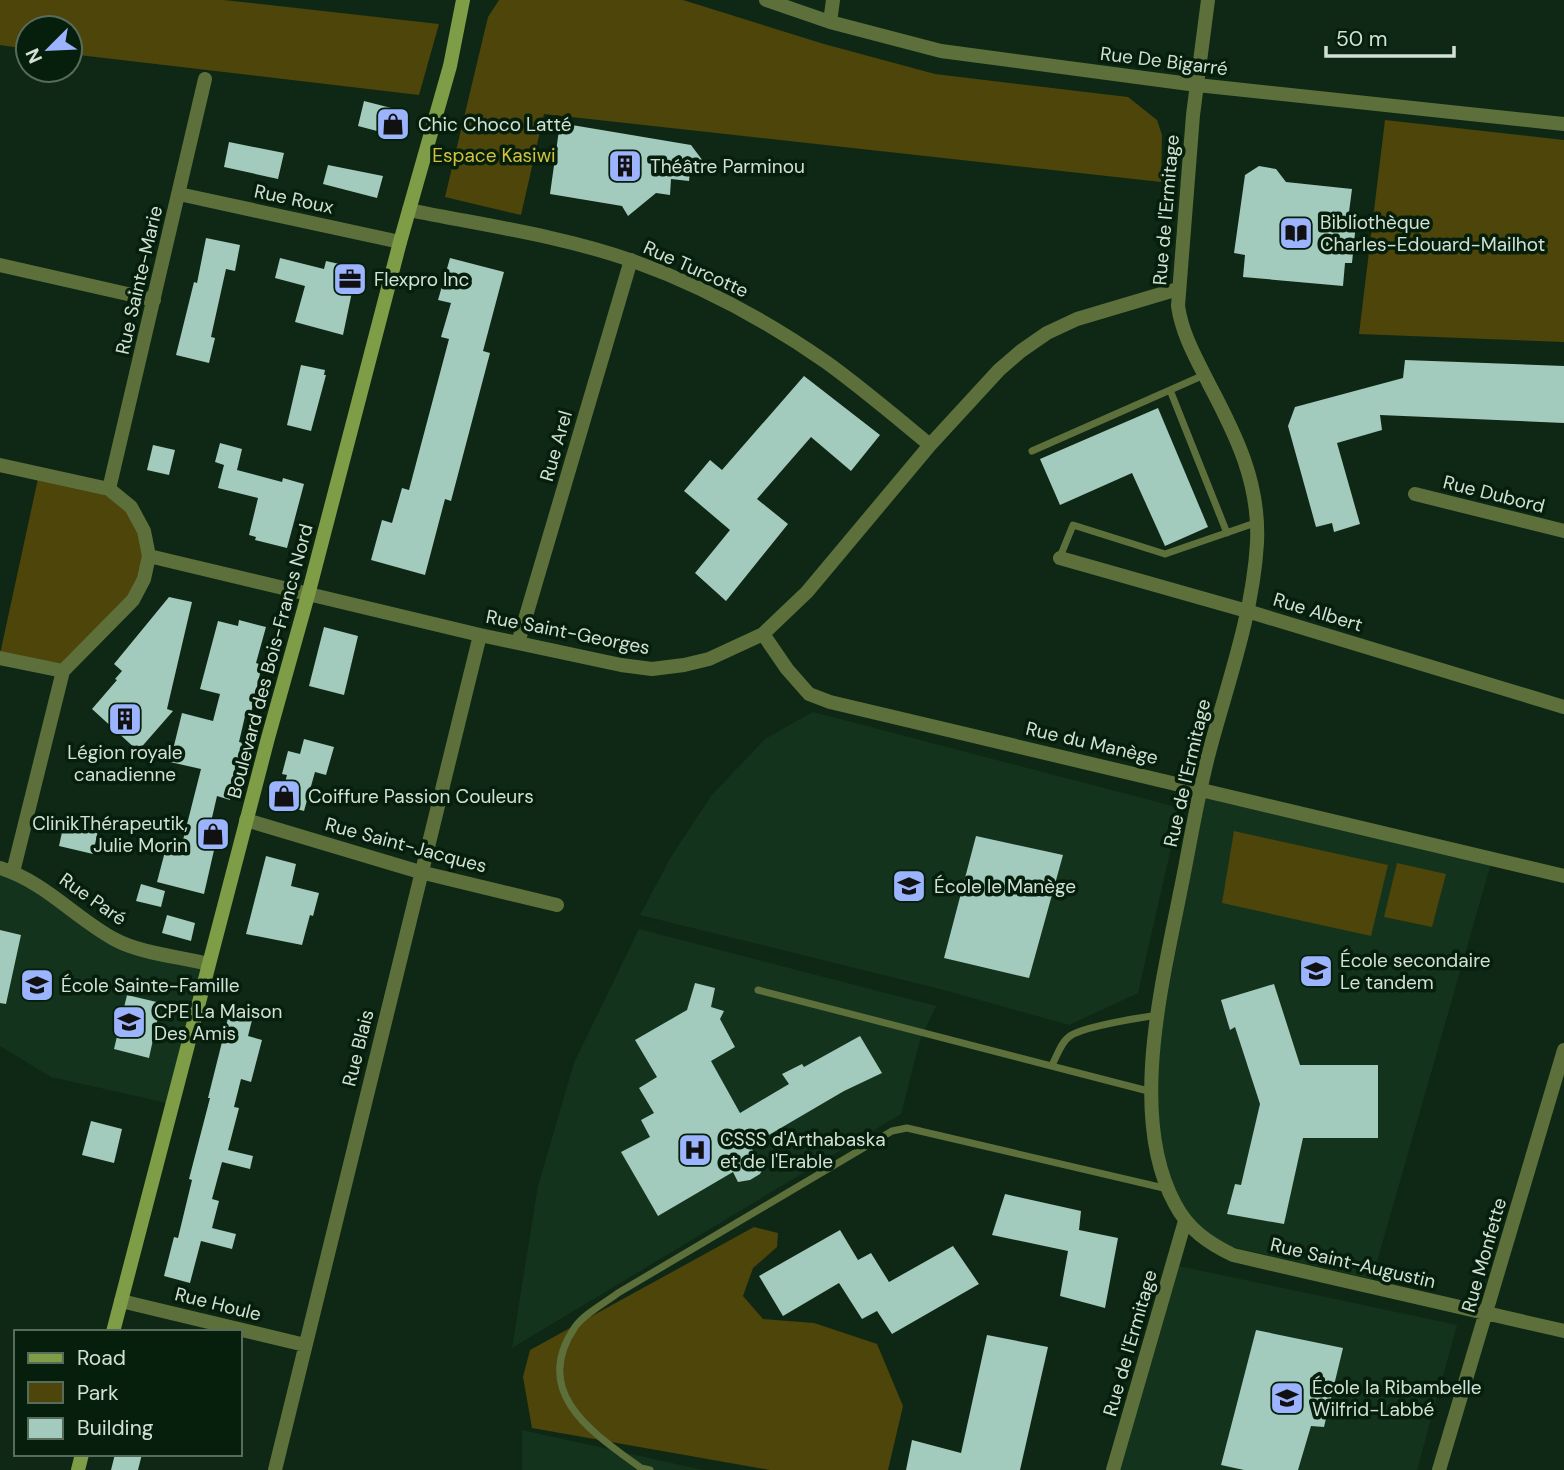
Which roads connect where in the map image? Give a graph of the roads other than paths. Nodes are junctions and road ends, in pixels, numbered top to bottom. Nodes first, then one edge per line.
1 (766, 0) edge
2 (833, 0) edge
3 (1208, 0) edge
4 (464, 2) edge
5 (830, 22) junction
6 (205, 79) dead end
7 (1197, 85) junction
8 (1564, 124) edge
9 (179, 194) junction
10 (409, 211) junction
11 (400, 242) junction
12 (631, 260) junction
13 (0, 265) edge
14 (1178, 289) junction
15 (154, 300) junction
16 (1205, 375) junction
17 (1170, 390) junction
18 (930, 445) junction
19 (1032, 451) dead end
20 (0, 465) edge
21 (110, 489) junction
22 (1415, 494) dead end
23 (1255, 523) junction
24 (1564, 531) edge
25 (1227, 533) junction
26 (149, 556) junction
27 (1060, 558) joint
28 (308, 595) junction
29 (1247, 611) junction
30 (763, 634) junction
31 (480, 635) junction
32 (518, 643) junction
33 (0, 658) edge
34 (64, 671) junction
35 (1564, 707) edge
36 (1199, 788) junction
37 (246, 820) junction
38 (6, 870) edge
39 (421, 872) junction
40 (1564, 876) edge
41 (557, 905) dead end
42 (208, 964) junction
43 (758, 990) dead end
44 (1158, 1015) junction
45 (1564, 1050) edge
46 (1052, 1065) junction
47 (1152, 1092) junction
48 (1168, 1189) junction
49 (1185, 1221) junction
50 (121, 1301) junction
51 (1486, 1314) junction
52 (114, 1330) edge
53 (1564, 1331) edge
54 (305, 1345) junction
55 (275, 1470) edge
56 (650, 1470) edge
57 (1113, 1470) edge
58 (1438, 1470) edge

1 - 5 street, Rue De Bigarré
2 - 5 street
3 - 7 street, Rue de l'Ermitage
4 - 10 street, Boulevard des Bois-Francs Nord
5 - 7 street, Rue De Bigarré
6 - 9 street, Rue Sainte-Marie
7 - 8 street, Rue De Bigarré
7 - 14 street, Rue de l'Ermitage
9 - 11 street, Rue Roux
9 - 15 street, Rue Sainte-Marie
10 - 11 street, Boulevard des Bois-Francs Nord
10 - 12 street, Rue Turcotte
11 - 28 street, Boulevard des Bois-Francs Nord
12 - 18 street, Rue Turcotte
12 - 32 street, Rue Arel
13 - 15 street
14 - 16 street, Rue de l'Ermitage
14 - 18 street, Rue Saint-Georges
15 - 21 street, Rue Sainte-Marie
16 - 17 lane
16 - 23 street, Rue de l'Ermitage
17 - 19 lane
17 - 25 lane
18 - 30 street, Rue Saint-Georges
20 - 21 street
21 - 26 street
22 - 24 street, Rue Dubord
23 - 25 lane
23 - 29 street, Rue de l'Ermitage
25 - 27 lane
26 - 28 street, Rue Saint-Georges
26 - 34 street
27 - 29 street, Rue Albert
28 - 31 street, Rue Saint-Georges
28 - 37 street, Boulevard des Bois-Francs Nord
29 - 35 street, Rue Albert
29 - 36 street, Rue de l'Ermitage
30 - 32 street, Rue Saint-Georges
30 - 36 street, Rue du Manège
31 - 32 street, Rue Saint-Georges
31 - 39 street, Rue Blais
33 - 34 street
34 - 38 street
36 - 40 street, Rue du Manège
36 - 44 street, Rue de l'Ermitage
37 - 39 street, Rue Saint-Jacques
37 - 42 street, Boulevard des Bois-Francs Nord
38 - 42 street, Rue Paré
39 - 41 street, Rue Saint-Jacques
39 - 54 street, Rue Blais
42 - 50 street, Boulevard des Bois-Francs Nord
43 - 46 lane
44 - 46 lane
44 - 47 street, Rue de l'Ermitage
45 - 51 street, Rue Monfette
46 - 47 lane
47 - 48 street, Rue de l'Ermitage
48 - 49 street, Rue de l'Ermitage
48 - 56 lane
49 - 51 street, Rue Saint-Augustin
49 - 57 street, Rue de l'Ermitage
50 - 52 street, Boulevard des Bois-Francs Nord
50 - 54 street, Rue Houle
51 - 53 street, Rue Saint-Augustin
51 - 58 street, Rue Monfette
54 - 55 street, Rue Blais

